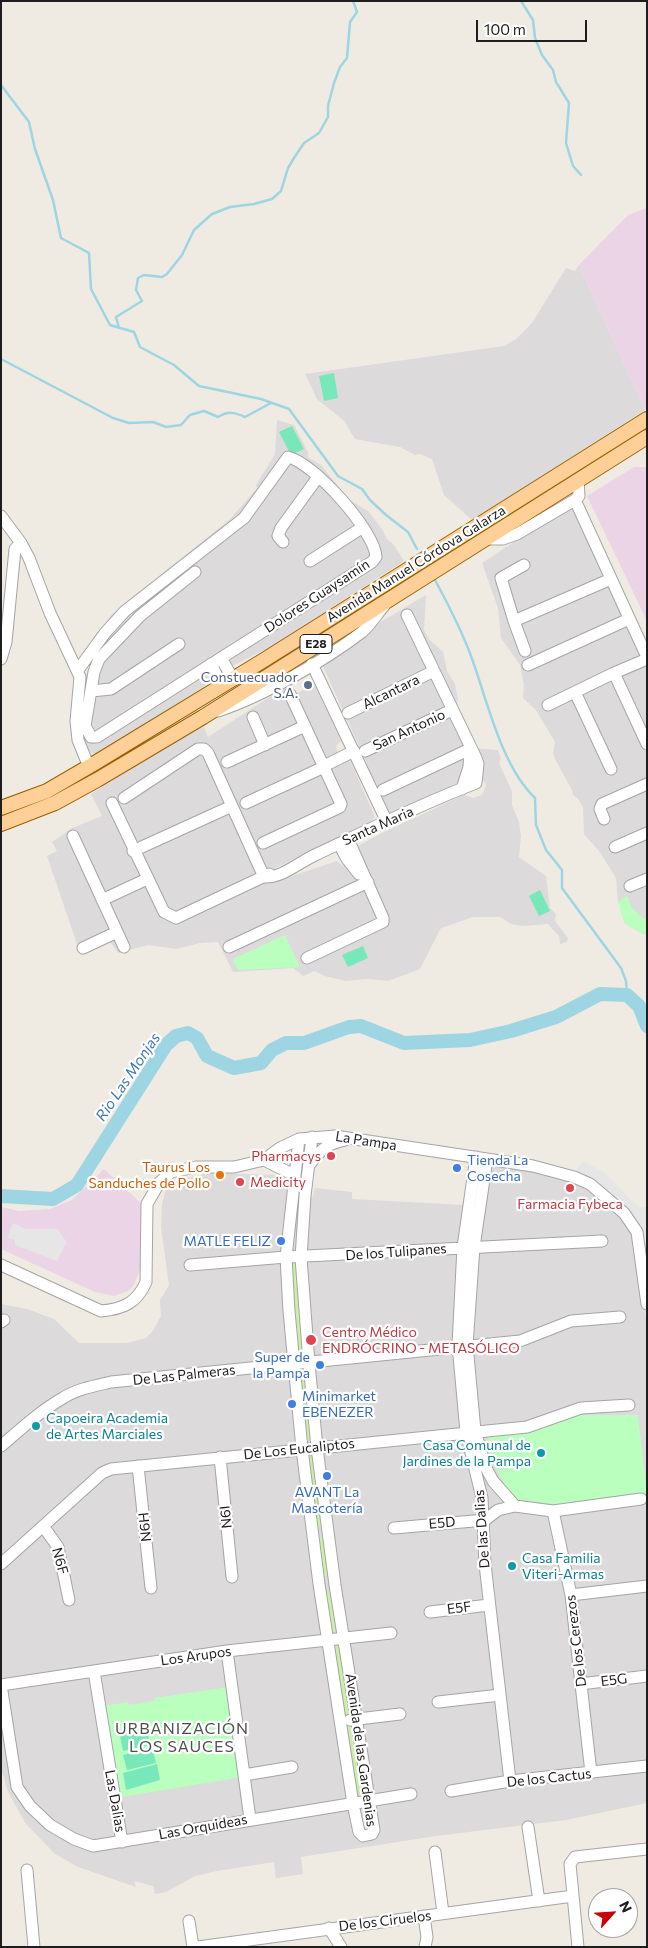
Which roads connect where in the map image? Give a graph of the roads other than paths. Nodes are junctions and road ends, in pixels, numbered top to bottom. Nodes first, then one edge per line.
1 (647, 419) edge
2 (647, 437) edge
3 (318, 477) junction
4 (578, 480) junction
5 (575, 500) junction
6 (1, 516) edge
7 (363, 527) junction
8 (484, 539) junction
9 (283, 542) dead end
10 (21, 543) junction
11 (310, 561) dead end
12 (524, 566) dead end
13 (194, 572) dead end
14 (611, 579) junction
15 (394, 594) junction
16 (407, 615) dead end
17 (629, 619) junction
18 (514, 621) junction
19 (179, 644) dead end
20 (525, 651) dead end
21 (221, 658) junction
22 (647, 658) edge
23 (1, 659) edge
24 (211, 664) junction
25 (312, 664) junction
26 (528, 665) dead end
27 (434, 671) junction
28 (614, 673) junction
29 (79, 674) junction
30 (228, 683) junction
31 (91, 691) junction
32 (575, 692) junction
33 (290, 694) dead end
34 (548, 705) dead end
35 (452, 710) junction
36 (348, 713) dead end
37 (202, 717) junction
38 (252, 717) dead end
39 (305, 726) junction
40 (647, 744) edge
41 (265, 745) junction
42 (356, 749) junction
43 (470, 749) junction
44 (227, 762) dead end
45 (323, 764) junction
46 (89, 766) junction
47 (611, 769) dead end
48 (647, 784) edge
49 (462, 789) junction
50 (383, 790) dead end
51 (124, 798) dead end
52 (112, 803) dead end
53 (246, 803) dead end
54 (232, 806) junction
55 (1, 808) edge
56 (604, 819) dead end
57 (386, 822) junction
58 (1, 824) edge
59 (647, 833) edge
60 (73, 836) dead end
61 (343, 842) junction
62 (263, 843) dead end
63 (615, 847) dead end
64 (134, 851) junction
65 (264, 877) junction
66 (148, 879) junction
67 (647, 879) edge
68 (368, 882) junction
69 (630, 886) dead end
70 (102, 900) junction
71 (116, 932) junction
72 (124, 947) dead end
73 (229, 947) dead end
74 (83, 948) dead end
75 (307, 958) dead end
76 (312, 1137) junction
77 (299, 1139) junction
78 (352, 1139) junction
79 (482, 1158) junction
80 (264, 1160) junction
81 (309, 1165) junction
82 (294, 1175) junction
83 (602, 1241) dead end
84 (469, 1247) junction
85 (286, 1257) junction
86 (301, 1258) junction
87 (1, 1265) edge
88 (190, 1265) dead end
89 (647, 1304) edge
90 (620, 1317) dead end
91 (463, 1345) junction
92 (294, 1363) junction
93 (309, 1363) junction
94 (629, 1405) dead end
95 (470, 1432) junction
96 (1, 1446) edge
97 (317, 1448) junction
98 (302, 1450) junction
99 (220, 1457) junction
100 (138, 1466) junction
101 (480, 1487) junction
102 (505, 1496) junction
103 (641, 1499) dead end
104 (515, 1506) junction
105 (553, 1510) junction
106 (485, 1520) junction
107 (43, 1526) junction
108 (394, 1528) dead end
109 (329, 1533) junction
110 (313, 1535) junction
111 (1, 1564) edge
112 (232, 1577) dead end
113 (335, 1581) junction
114 (319, 1584) junction
115 (647, 1586) edge
116 (152, 1588) dead end
117 (571, 1595) junction
118 (69, 1600) dead end
119 (489, 1605) junction
120 (430, 1612) dead end
121 (391, 1633) dead end
122 (344, 1638) junction
123 (328, 1639) junction
124 (227, 1651) junction
125 (94, 1671) junction
126 (647, 1676) edge
127 (580, 1684) junction
128 (1, 1685) edge
129 (500, 1695) junction
130 (438, 1702) dead end
131 (400, 1714) dead end
132 (357, 1718) junction
133 (341, 1721) junction
134 (647, 1766) edge
135 (292, 1767) dead end
136 (591, 1773) junction
137 (244, 1774) junction
138 (510, 1781) junction
139 (451, 1791) dead end
140 (411, 1794) dead end
141 (370, 1802) junction
142 (353, 1804) junction
143 (250, 1819) junction
144 (528, 1827) dead end
145 (122, 1842) junction
146 (647, 1849) edge
147 (435, 1852) dead end
148 (27, 1870) dead end
149 (572, 1896) junction
150 (539, 1901) junction
151 (443, 1913) junction
152 (424, 1916) junction
153 (190, 1920) dead end
154 (329, 1928) junction
155 (34, 1947) edge
156 (193, 1947) edge
157 (198, 1947) edge
158 (341, 1947) edge
159 (425, 1947) edge
160 (578, 1947) edge

1 - 30 main road, Avenida Manuel Córdova Galarza / E28
2 - 4 main road, Avenida Manuel Córdova Galarza / E28
3 - 7 street, Dolores Guaysamín
3 - 9 street
3 - 29 street, Dolores Guaysamín
4 - 5 street
4 - 8 main road, Avenida Manuel Córdova Galarza / E28
5 - 8 street
5 - 14 street
6 - 10 street
7 - 11 street
7 - 21 street, Dolores Guaysamín
8 - 15 main road, Avenida Manuel Córdova Galarza / E28
10 - 23 street
10 - 29 street
12 - 18 street
13 - 31 street, Dolores Guaysamín
14 - 17 street
14 - 18 street
15 - 25 street, Avenida Manuel Córdova Galarza
15 - 37 main road, Avenida Manuel Córdova Galarza / E28
16 - 27 street, Santa Maria
17 - 22 street
17 - 26 street
18 - 20 street
19 - 31 street
21 - 24 street, Dolores Guaysamín
21 - 30 street
22 - 28 street
24 - 30 street
24 - 31 street, Dolores Guaysamín
25 - 37 street, Avenida Manuel Córdova Galarza
25 - 42 street
27 - 35 street, Santa Maria
27 - 36 street, Alcantara
28 - 32 street
28 - 40 street
29 - 46 street
30 - 46 main road, Avenida Manuel Córdova Galarza / E28
32 - 34 street
32 - 47 street
33 - 39 street
35 - 42 street, San Antonio
35 - 43 street, Santa Maria
37 - 58 main road, Avenida Manuel Córdova Galarza / E28
38 - 41 street
39 - 41 street
39 - 45 street
41 - 44 street
42 - 45 street, San Antonio
42 - 57 street
43 - 49 street
43 - 49 street, Santa Maria
43 - 50 street
45 - 53 street, San Antonio
45 - 62 street
46 - 55 main road, Avenida Manuel Córdova Galarza / E28
48 - 56 street
49 - 57 street, Santa Maria
51 - 54 street
52 - 64 street
54 - 64 street
54 - 65 street
57 - 61 street, Santa Maria
59 - 63 street
60 - 70 street
61 - 65 street, Santa Maria
61 - 68 street
64 - 66 street
65 - 66 street, Santa Maria
66 - 70 street
67 - 69 street
68 - 73 street
68 - 75 street
70 - 71 street
71 - 72 street
71 - 74 street
76 - 77 street, La Pampa
76 - 78 street, La Pampa
76 - 81 street, Avenida de las Gardenias
77 - 80 street, La Pampa
77 - 82 street, Avenida de las Gardenias
78 - 79 street, La Pampa
78 - 81 street
79 - 84 street, De las Dalias
79 - 89 street, La Pampa
80 - 82 street
80 - 87 street, La Pampa
81 - 86 street, Avenida de las Gardenias
82 - 85 street, Avenida de las Gardenias
83 - 84 street, De los Tulipanes
84 - 86 street, De los Tulipanes
84 - 91 street, De las Dalias
85 - 86 street, De los Tulipanes
85 - 88 street, De los Tulipanes
85 - 92 street, Avenida de las Gardenias
86 - 93 street, Avenida de las Gardenias
90 - 91 street, De Las Palmeras
91 - 93 street, De Las Palmeras
91 - 95 street, De las Dalias
92 - 93 street, De Las Palmeras
92 - 96 street, De Las Palmeras
92 - 98 street, Avenida de las Gardenias
93 - 97 street, Avenida de las Gardenias
94 - 95 street, De Los Eucaliptos
95 - 97 street, De Los Eucaliptos
95 - 101 street, De las Dalias
95 - 102 street, De las Dalias
97 - 98 street, De Los Eucaliptos
97 - 109 street, Avenida de las Gardenias
98 - 99 street, De Los Eucaliptos
98 - 110 street, Avenida de las Gardenias
99 - 100 street, De Los Eucaliptos
99 - 112 street, N6I
100 - 107 street, De Los Eucaliptos
100 - 116 street, N6H
101 - 102 street
101 - 106 street, De las Dalias
102 - 104 street, De las Dalias
103 - 105 street
104 - 105 street
104 - 106 street, E5D
105 - 117 street, De los Cerezos
106 - 108 street, E5D
106 - 119 street, De las Dalias
107 - 111 street, De Los Eucaliptos
107 - 118 street, N6F
109 - 110 street
109 - 113 street, Avenida de las Gardenias
110 - 114 street, Avenida de las Gardenias
113 - 114 street
113 - 122 street, Avenida de las Gardenias
114 - 123 street, Avenida de las Gardenias
115 - 117 street
117 - 127 street, De los Cerezos
119 - 120 street, E5F
119 - 129 street, De las Dalias
121 - 122 street, Los Arupos
122 - 123 street, Los Arupos
122 - 132 street, Avenida de las Gardenias
123 - 124 street, Los Arupos
123 - 133 street, Avenida de las Gardenias
124 - 125 street, Los Arupos
124 - 137 street
125 - 128 street, Los Arupos
125 - 145 street, Las Dalias
126 - 127 street, E5G
127 - 136 street, De los Cerezos
128 - 145 street, Las Orquideas
129 - 130 street
129 - 138 street, De las Dalias
131 - 132 street
132 - 133 street
132 - 141 street, Avenida de las Gardenias
133 - 142 street, Avenida de las Gardenias
134 - 136 street, De los Cactus
135 - 137 street
136 - 138 street, De los Cactus
137 - 143 street
138 - 139 street, De los Cactus
140 - 141 street, Las Orquideas
141 - 142 street, Las Orquideas
141 - 142 street, Avenida de las Gardenias
142 - 143 street, Las Orquideas
143 - 145 street, Las Orquideas
144 - 150 street
146 - 149 street
147 - 151 street
148 - 155 street
149 - 150 street, De los Ciruelos
149 - 160 street
150 - 151 street, De los Ciruelos
151 - 152 street, De los Ciruelos
152 - 154 street, De los Ciruelos
152 - 159 street
153 - 156 street
154 - 157 street, De los Ciruelos
154 - 158 street

